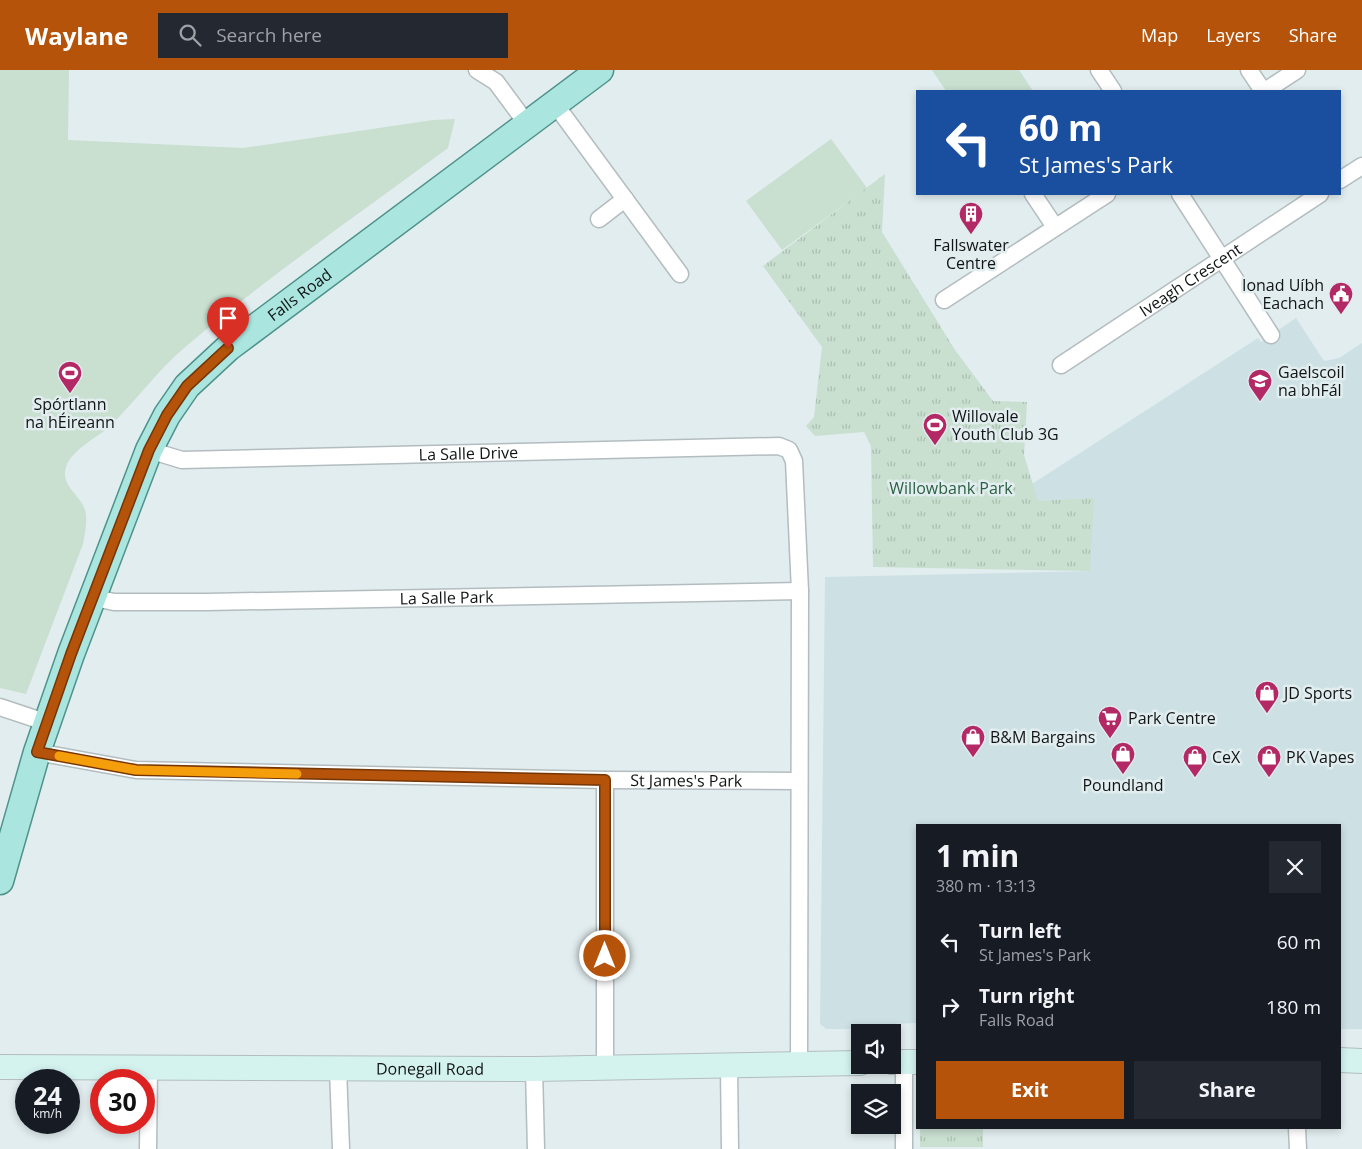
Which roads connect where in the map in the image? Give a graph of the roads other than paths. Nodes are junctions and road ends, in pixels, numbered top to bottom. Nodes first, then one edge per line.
1 (477, 70) edge
2 (600, 70) edge
3 (1099, 70) edge
4 (1249, 70) edge
5 (1297, 70) edge
6 (1112, 90) edge
7 (1263, 90) edge
8 (1266, 90) edge
9 (555, 104) junction
10 (527, 124) junction
11 (1362, 166) edge
12 (1341, 179) edge
13 (1034, 195) edge
14 (1105, 195) edge
15 (1181, 195) edge
16 (1318, 195) edge
17 (625, 199) junction
18 (599, 219) dead end
19 (1055, 228) junction
20 (1222, 258) junction
21 (680, 274) dead end
22 (944, 300) dead end
23 (1271, 334) dead end
24 (1061, 365) dead end
25 (149, 450) junction
26 (800, 591) junction
27 (94, 598) junction
28 (0, 707) edge
29 (48, 723) junction
30 (37, 752) junction
31 (605, 780) junction
32 (798, 782) junction
33 (0, 881) edge
34 (1341, 1060) edge
35 (1362, 1060) edge
36 (905, 1062) edge
37 (851, 1063) edge
38 (799, 1066) junction
39 (0, 1067) edge
40 (605, 1067) junction
41 (729, 1067) junction
42 (148, 1068) junction
43 (338, 1068) junction
44 (534, 1069) junction
45 (1297, 1129) edge
46 (148, 1149) edge
47 (341, 1149) edge
48 (536, 1149) edge
49 (730, 1149) edge
50 (904, 1149) edge
51 (1298, 1149) edge

1 - 10 street
2 - 9 main road, Falls Road
3 - 6 street
4 - 7 street
5 - 8 street
9 - 10 main road, Falls Road
9 - 17 street
10 - 25 main road, Falls Road
11 - 12 street
13 - 19 street
14 - 19 street
15 - 20 street
16 - 20 street, Iveagh Crescent
17 - 18 street
17 - 21 street
19 - 22 street
20 - 23 street
20 - 24 street, Iveagh Crescent
25 - 26 street, La Salle Drive
25 - 27 main road, Falls Road
26 - 27 street, La Salle Park
26 - 32 street
27 - 29 main road, Falls Road
28 - 29 street
29 - 30 main road, Falls Road
30 - 31 street, St James's Park
30 - 33 main road, Falls Road
31 - 32 street, St James's Park
31 - 40 street
32 - 38 street
34 - 35 street
36 - 50 street
37 - 38 street, Donegall Road
38 - 41 street, Donegall Road
39 - 42 street, Donegall Road
40 - 41 street, Donegall Road
40 - 44 street, Donegall Road
41 - 49 street
42 - 43 street, Donegall Road
42 - 46 street
43 - 44 street, Donegall Road
43 - 47 street
44 - 48 street
45 - 51 street

